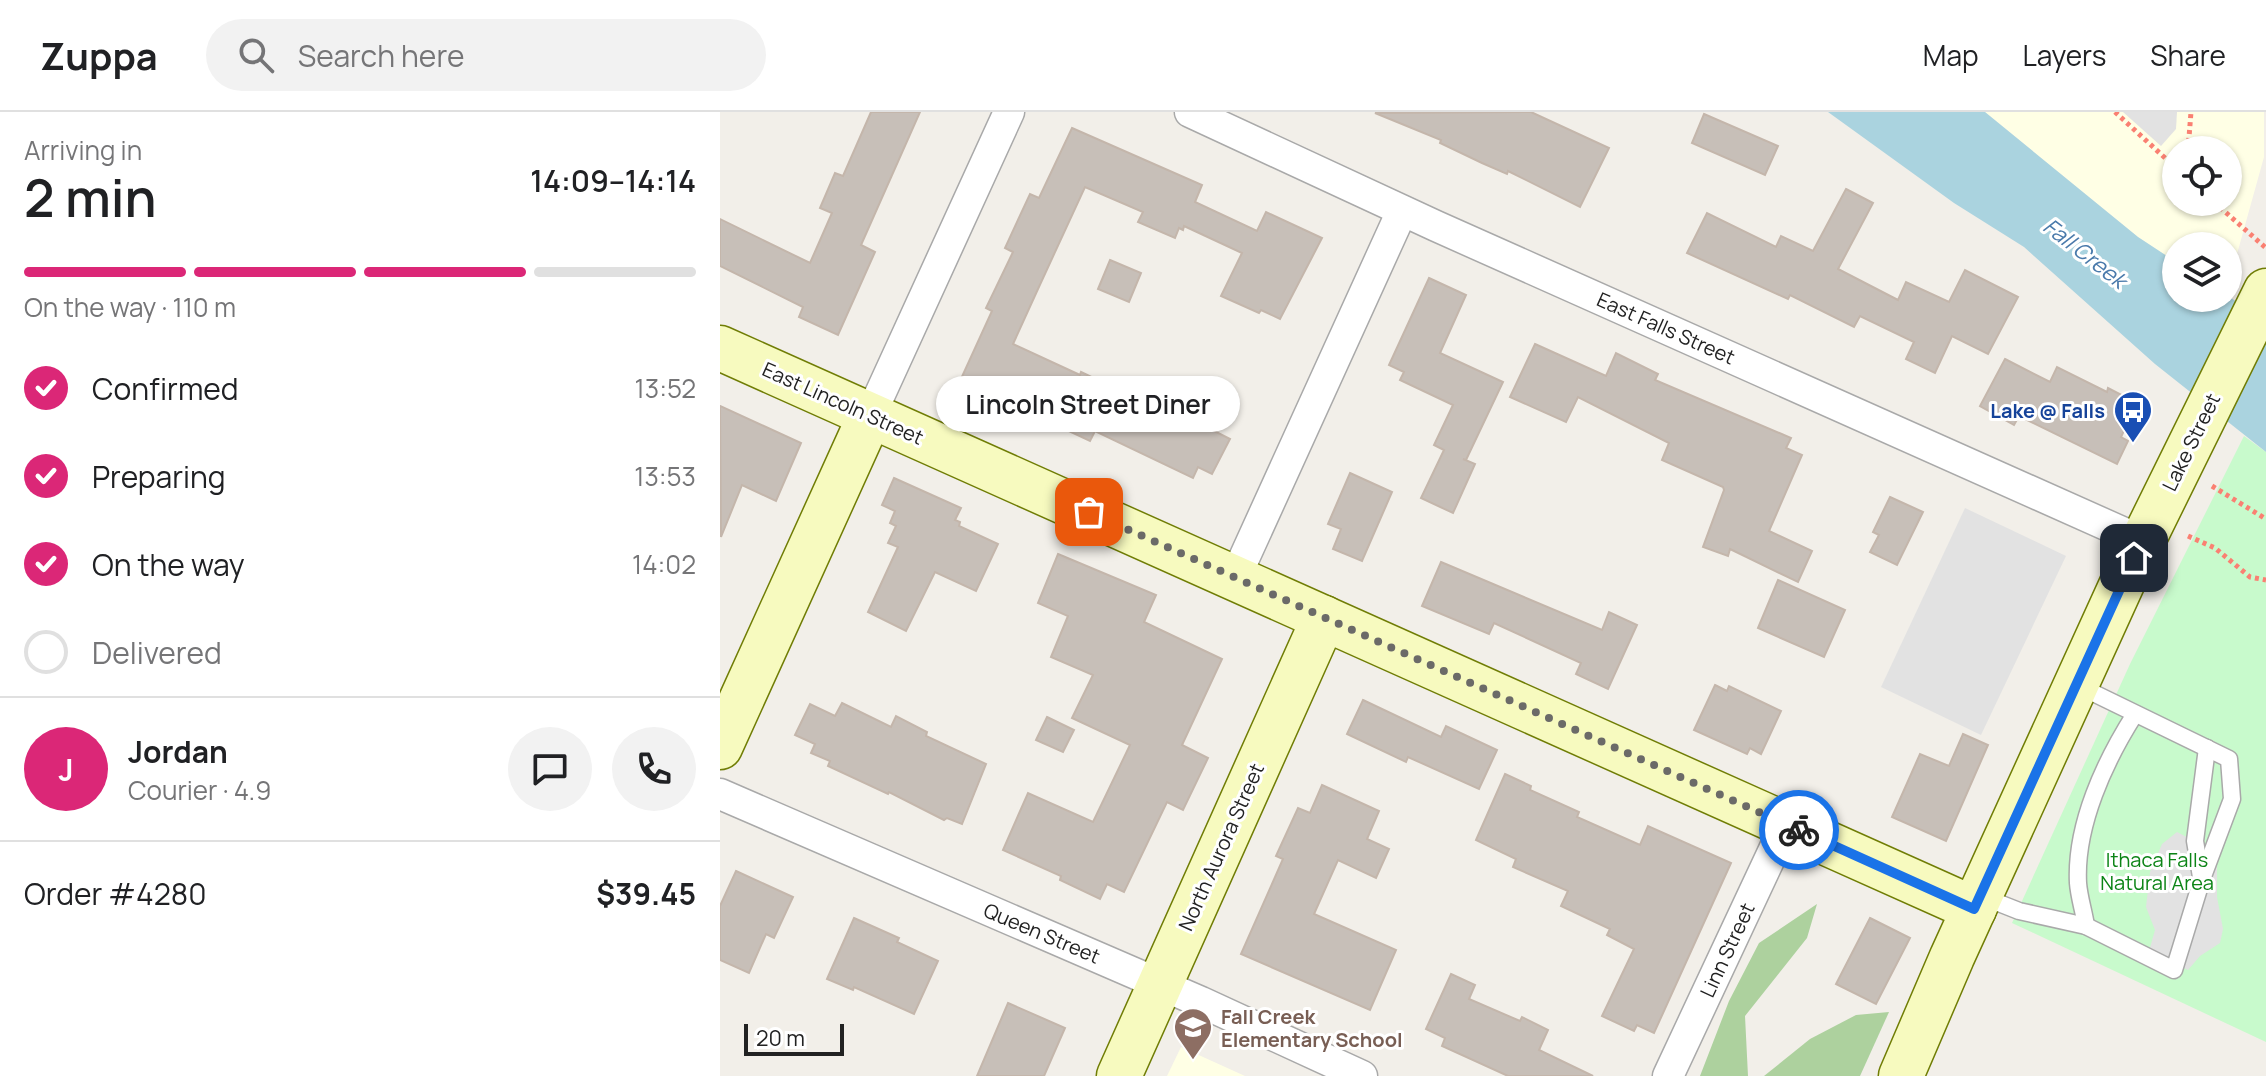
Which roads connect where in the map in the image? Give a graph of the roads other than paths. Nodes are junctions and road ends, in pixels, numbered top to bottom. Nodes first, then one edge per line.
1 (1009, 112) edge
2 (1190, 112) edge
3 (1402, 211) junction
4 (2266, 291) edge
5 (720, 348) edge
6 (870, 416) junction
7 (2163, 538) junction
8 (1235, 578) junction
9 (1324, 618) junction
10 (2077, 684) junction
11 (2135, 714) junction
12 (720, 747) edge
13 (2207, 748) junction
14 (720, 794) edge
15 (1786, 824) junction
16 (2202, 879) junction
17 (1977, 902) junction
18 (2086, 926) junction
19 (1160, 984) junction
20 (1119, 1076) edge
21 (1362, 1076) edge
22 (1668, 1076) edge
23 (1901, 1076) edge

1 - 6 street
2 - 3 street, East Falls Street
3 - 7 street, East Falls Street
3 - 8 street
4 - 7 street, Lake Street
5 - 6 street, East Lincoln Street
6 - 8 street, East Lincoln Street
6 - 12 street
7 - 10 street, Lake Street
8 - 9 street, East Lincoln Street
9 - 15 street, East Lincoln Street
9 - 19 street, North Aurora Street
10 - 11 lane
10 - 17 street, Lake Street
11 - 13 lane
11 - 18 lane
13 - 16 lane
13 - 16 lane
14 - 19 street, Queen Street
15 - 17 street, East Lincoln Street
15 - 22 street, Linn Street
16 - 18 lane
17 - 18 lane
17 - 23 street, Lake Street
19 - 20 street, North Aurora Street
19 - 21 street, Queen Street

